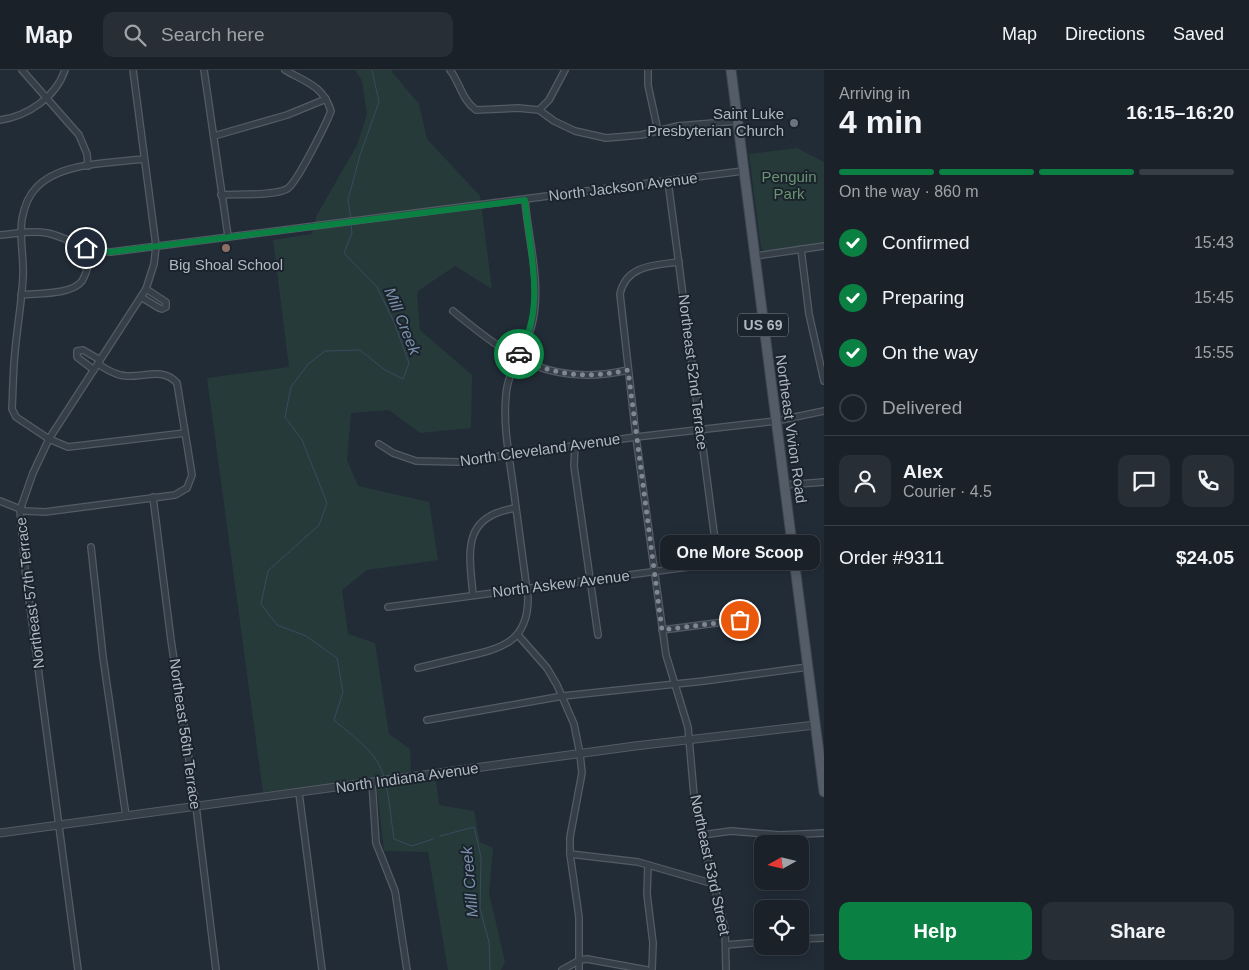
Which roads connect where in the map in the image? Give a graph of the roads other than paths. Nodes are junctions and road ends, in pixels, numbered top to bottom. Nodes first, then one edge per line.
1 (22, 70) edge
2 (65, 70) edge
3 (133, 70) edge
4 (204, 70) edge
5 (285, 70) edge
6 (450, 70) edge
7 (565, 70) edge
8 (648, 70) edge
9 (731, 70) edge
10 (47, 97) junction
11 (326, 99) junction
12 (539, 110) junction
13 (0, 120) edge
14 (737, 121) junction
15 (658, 131) junction
16 (214, 136) junction
17 (144, 159) junction
18 (88, 166) junction
19 (743, 171) junction
20 (668, 181) junction
21 (221, 195) junction
22 (525, 200) junction
23 (21, 232) junction
24 (0, 235) edge
25 (228, 236) junction
26 (156, 246) junction
27 (824, 246) edge
28 (92, 250) junction
29 (801, 250) junction
30 (755, 256) junction
31 (679, 262) junction
32 (146, 289) junction
33 (21, 295) junction
34 (141, 297) junction
35 (453, 311) dead end
36 (517, 357) junction
37 (98, 365) junction
38 (628, 370) junction
39 (824, 381) edge
40 (824, 411) edge
41 (776, 421) junction
42 (700, 429) junction
43 (185, 432) junction
44 (636, 438) junction
45 (50, 439) junction
46 (379, 444) dead end
47 (575, 446) junction
48 (509, 455) junction
49 (824, 482) edge
50 (785, 486) junction
51 (153, 497) junction
52 (0, 501) edge
53 (516, 508) junction
54 (20, 510) junction
55 (90, 547) dead end
56 (794, 553) junction
57 (718, 563) junction
58 (654, 572) junction
59 (591, 580) junction
60 (526, 588) junction
61 (473, 595) junction
62 (388, 607) dead end
63 (740, 620) dead end
64 (662, 630) junction
65 (518, 635) junction
66 (598, 635) dead end
67 (808, 667) junction
68 (418, 668) dead end
69 (675, 684) junction
70 (563, 696) junction
71 (427, 720) dead end
72 (815, 725) junction
73 (689, 740) junction
74 (821, 752) edge
75 (580, 754) junction
76 (375, 782) junction
77 (824, 792) edge
78 (299, 793) junction
79 (196, 806) junction
80 (126, 816) junction
81 (59, 825) junction
82 (0, 833) edge
83 (824, 833) edge
84 (702, 835) junction
85 (570, 854) junction
86 (648, 865) junction
87 (714, 884) junction
88 (824, 938) edge
89 (809, 939) edge
90 (754, 943) edge
91 (726, 945) junction
92 (580, 960) junction
93 (78, 970) edge
94 (216, 970) edge
95 (322, 970) edge
96 (407, 970) edge
97 (562, 970) edge
98 (579, 970) edge
99 (648, 970) edge
100 (652, 970) edge
101 (726, 970) edge

1 - 10 street
2 - 10 street
3 - 17 street, Northeast 57th Terrace
4 - 16 street
5 - 11 street
6 - 12 street
7 - 12 street
8 - 15 street
9 - 14 main road, Northeast Vivion Road / US 69
10 - 13 street
10 - 18 street
11 - 16 street
11 - 21 street
12 - 15 street
14 - 15 street
14 - 19 main road, Northeast Vivion Road / US 69
16 - 21 street
17 - 18 street
17 - 26 street, Northeast 57th Terrace
18 - 23 street
19 - 20 street, North Jackson Avenue
19 - 30 main road, Northeast Vivion Road / US 69
20 - 22 street, North Jackson Avenue
20 - 31 street, Northeast 52nd Terrace
21 - 25 street
22 - 25 street, North Jackson Avenue
22 - 36 street
23 - 24 street, North Jackson Avenue
23 - 28 street, North Jackson Avenue
23 - 33 street
25 - 26 street, North Jackson Avenue
26 - 28 street, North Jackson Avenue
26 - 32 street, Northeast 57th Terrace
27 - 29 street
28 - 33 street
29 - 30 street
29 - 39 street
30 - 41 main road, Northeast Vivion Road / US 69
31 - 38 street, Northeast 53rd Street
31 - 42 street, Northeast 52nd Terrace
32 - 34 street, Northeast 57th Terrace
32 - 34 street
33 - 45 street
34 - 37 street, Northeast 57th Terrace
35 - 36 street
36 - 38 street
36 - 48 street
37 - 43 street
37 - 45 street, Northeast 57th Terrace
38 - 44 street, Northeast 53rd Street
40 - 41 street, North Cleveland Avenue
41 - 42 street, North Cleveland Avenue
41 - 50 main road, Northeast Vivion Road / US 69
42 - 44 street, North Cleveland Avenue
42 - 57 street, Northeast 52nd Terrace
43 - 45 street
43 - 51 street
44 - 47 street, North Cleveland Avenue
44 - 58 street, Northeast 53rd Street
45 - 54 street, Northeast 57th Terrace
46 - 48 street, North Cleveland Avenue
47 - 48 street, North Cleveland Avenue
47 - 59 street
48 - 53 street
49 - 50 street
50 - 56 main road, Northeast Vivion Road / US 69
51 - 54 street
51 - 79 street, Northeast 56th Terrace
52 - 54 street
53 - 60 street
53 - 61 street
54 - 81 street, Northeast 57th Terrace
55 - 80 street
56 - 57 street, North Askew Avenue
56 - 67 main road, Northeast Vivion Road / US 69
57 - 58 street, North Askew Avenue
58 - 59 street, North Askew Avenue
58 - 64 street, Northeast 53rd Street
59 - 60 street, North Askew Avenue
59 - 66 street
60 - 61 street, North Askew Avenue
60 - 65 street
61 - 62 street, North Askew Avenue
63 - 64 street
64 - 69 street, Northeast 53rd Street
65 - 68 street
65 - 70 street
67 - 69 street
67 - 72 main road, Northeast Vivion Road / US 69
69 - 70 street
69 - 73 street, Northeast 53rd Street
70 - 71 street
70 - 75 street
72 - 73 street, North Indiana Avenue
72 - 74 main road, Northeast Vivion Road / US 69
73 - 75 street, North Indiana Avenue
73 - 84 street, Northeast 53rd Street
74 - 77 main road, Northeast Vivion Road / US 69
75 - 76 street, North Indiana Avenue
75 - 85 street
76 - 78 street, North Indiana Avenue
76 - 96 street
78 - 79 street, North Indiana Avenue
78 - 95 street
79 - 80 street, North Indiana Avenue
79 - 94 street, Northeast 56th Terrace
80 - 81 street, North Indiana Avenue
81 - 82 street, North Indiana Avenue
81 - 93 street, Northeast 57th Terrace
83 - 84 street
84 - 87 street, Northeast 53rd Street
85 - 86 street
85 - 92 street
86 - 87 street
86 - 100 street
87 - 91 street, Northeast 53rd Street
88 - 89 street
90 - 91 street
91 - 101 street, Northeast 53rd Street
92 - 97 street
92 - 98 street
92 - 99 street

